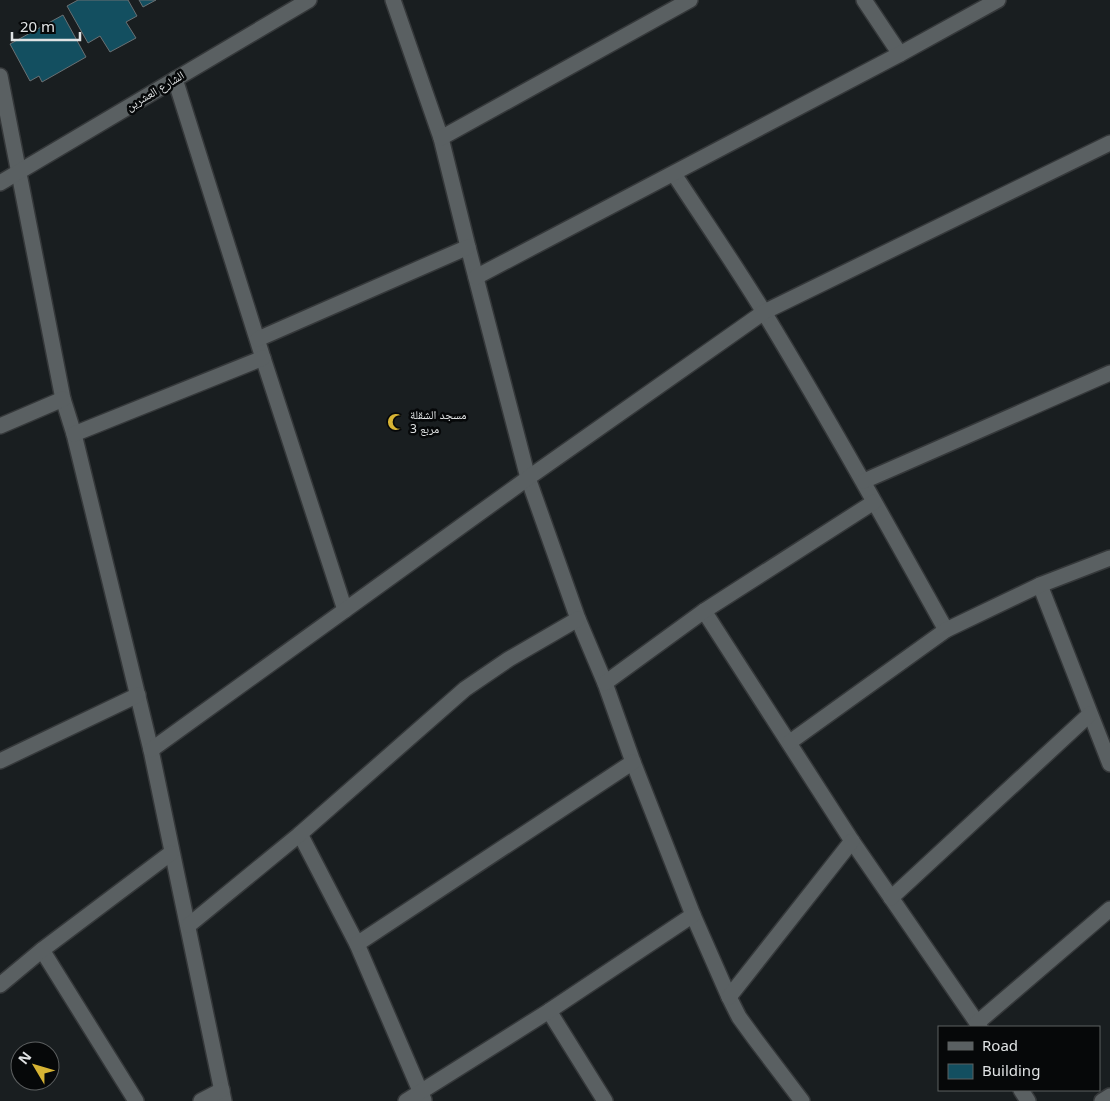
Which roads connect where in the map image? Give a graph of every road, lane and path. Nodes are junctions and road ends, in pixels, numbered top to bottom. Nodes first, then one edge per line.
1 (309, 0) edge
2 (393, 0) edge
3 (690, 0) edge
4 (864, 0) edge
5 (998, 0) edge
6 (900, 54) junction
7 (0, 76) edge
8 (175, 79) junction
9 (441, 138) junction
10 (1110, 143) edge
11 (19, 171) junction
12 (674, 174) junction
13 (0, 183) edge
14 (468, 247) junction
15 (476, 277) junction
16 (764, 312) junction
17 (258, 339) junction
18 (263, 358) junction
19 (1110, 373) edge
20 (63, 400) junction
21 (0, 426) edge
22 (74, 434) junction
23 (528, 478) junction
24 (864, 480) junction
25 (874, 502) junction
26 (1110, 558) edge
27 (1040, 585) junction
28 (346, 610) junction
29 (704, 611) junction
30 (578, 619) junction
31 (946, 630) junction
32 (605, 682) junction
33 (138, 695) junction
34 (1090, 714) junction
35 (790, 742) junction
36 (151, 750) junction
37 (0, 761) edge
38 (633, 762) junction
39 (1110, 764) edge
40 (300, 834) junction
41 (852, 841) junction
42 (171, 853) junction
43 (891, 898) junction
44 (1110, 909) edge
45 (693, 915) junction
46 (189, 925) junction
47 (357, 944) junction
48 (42, 950) junction
49 (0, 984) edge
50 (729, 997) junction
51 (549, 1011) junction
52 (979, 1025) edge
53 (223, 1096) edge
54 (1110, 1096) edge
55 (423, 1097) edge
56 (136, 1101) edge
57 (201, 1101) edge
58 (406, 1101) edge
59 (605, 1101) edge
60 (802, 1101) edge
61 (1102, 1101) edge

1 - 8 street, الشارع العشرين
2 - 9 street
3 - 9 street
4 - 6 street
5 - 6 street
6 - 12 street
7 - 11 street
8 - 11 street, الشارع العشرين
8 - 17 street
9 - 14 street
10 - 16 street
11 - 13 street, الشارع العشرين
11 - 20 street
12 - 15 street
12 - 16 street
14 - 15 street
14 - 17 street
15 - 23 street
16 - 23 street
16 - 24 street
17 - 18 street
18 - 22 street
18 - 28 street
19 - 24 street
20 - 21 street
20 - 22 street
22 - 33 street
23 - 28 street
23 - 30 street
24 - 25 street
25 - 29 street
25 - 31 street
26 - 27 street
27 - 31 street
27 - 34 street
28 - 36 street
29 - 32 street
29 - 35 street
30 - 32 street
30 - 40 street
31 - 35 street
32 - 38 street
33 - 36 street
33 - 37 street
34 - 39 street
34 - 43 street
35 - 41 street
36 - 42 street
38 - 45 street
38 - 47 street
40 - 46 street
40 - 47 street
41 - 43 street
41 - 50 street
42 - 46 street
42 - 48 street
43 - 52 street
44 - 52 street
45 - 50 street
45 - 51 street
46 - 53 street
47 - 55 street
48 - 49 street
48 - 56 street
50 - 60 street
51 - 55 street
51 - 59 street
53 - 57 street
54 - 61 street
55 - 58 street

